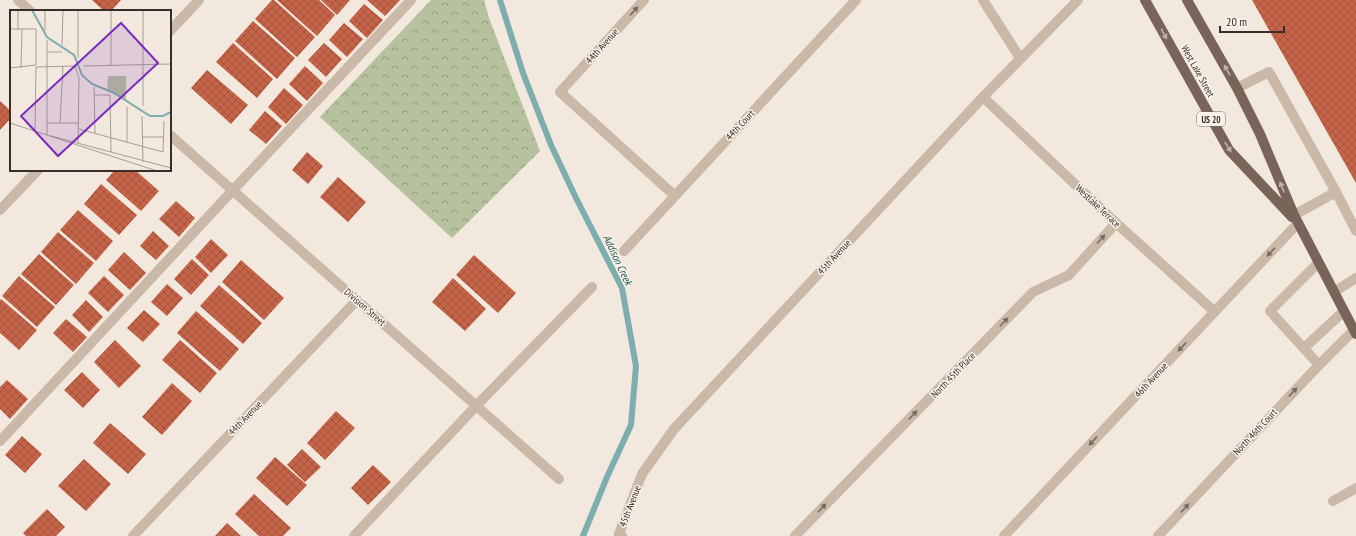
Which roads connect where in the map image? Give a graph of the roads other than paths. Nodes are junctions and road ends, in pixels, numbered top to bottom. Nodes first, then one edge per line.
1 (18, 0) edge
2 (199, 0) edge
3 (411, 0) edge
4 (644, 0) edge
5 (856, 0) edge
6 (983, 0) edge
7 (1078, 0) edge
8 (1145, 0) edge
9 (1187, 0) edge
10 (29, 10) edge
11 (171, 30) edge
12 (1020, 58) junction
13 (1237, 88) junction
14 (983, 97) junction
15 (171, 136) edge
16 (37, 171) edge
17 (233, 190) junction
18 (1336, 192) junction
19 (674, 196) junction
20 (0, 210) edge
21 (1296, 219) junction
22 (1116, 223) junction
23 (1356, 231) edge
24 (624, 251) dead end
25 (1318, 263) junction
26 (1356, 278) edge
27 (592, 287) dead end
28 (1334, 292) junction
29 (357, 300) junction
30 (1344, 311) junction
31 (1214, 312) junction
32 (1355, 332) edge
33 (1304, 348) junction
34 (1319, 365) junction
35 (476, 406) junction
36 (0, 442) edge
37 (559, 479) dead end
38 (1356, 488) edge
39 (1333, 501) dead end
40 (621, 535) edge
41 (133, 536) edge
42 (354, 536) edge
43 (795, 536) edge
44 (1004, 536) edge
45 (1158, 536) edge

1 - 10 street
2 - 11 street
3 - 17 street
19 -> 4 street, 44th Avenue
5 - 19 street, 44th Court
6 - 12 street
7 - 12 street, 45th Avenue
8 -> 21 main road, West Lake Street / US 20
13 -> 9 main road, West Lake Street / US 20
12 - 14 street, 45th Avenue
13 - 18 street
21 -> 13 main road, West Lake Street / US 20
14 - 22 street, Westlake Terrace
14 - 40 street, 45th Avenue
15 - 17 street, Division Street
16 - 20 street
17 - 29 street, Division Street
17 - 36 street
18 - 21 street, 46th Avenue
18 - 23 street
19 - 24 street, 44th Court
21 - 25 main road, West Lake Street / US 20
21 -> 31 street, 46th Avenue
22 - 31 street, Westlake Terrace
43 -> 22 street, North 45th Place
25 - 28 main road, West Lake Street / US 20
25 - 33 street
26 - 28 street
27 - 35 street
28 - 30 main road, West Lake Street / US 20
29 - 35 street, Division Street
29 - 41 street, 44th Avenue
30 - 32 main road, West Lake Street / US 20
30 - 33 street
31 -> 44 street, 46th Avenue
32 - 34 street, North 46th Court
33 - 34 street
45 -> 34 street, North 46th Court
35 - 37 street, Division Street
35 - 42 street
38 - 39 street

